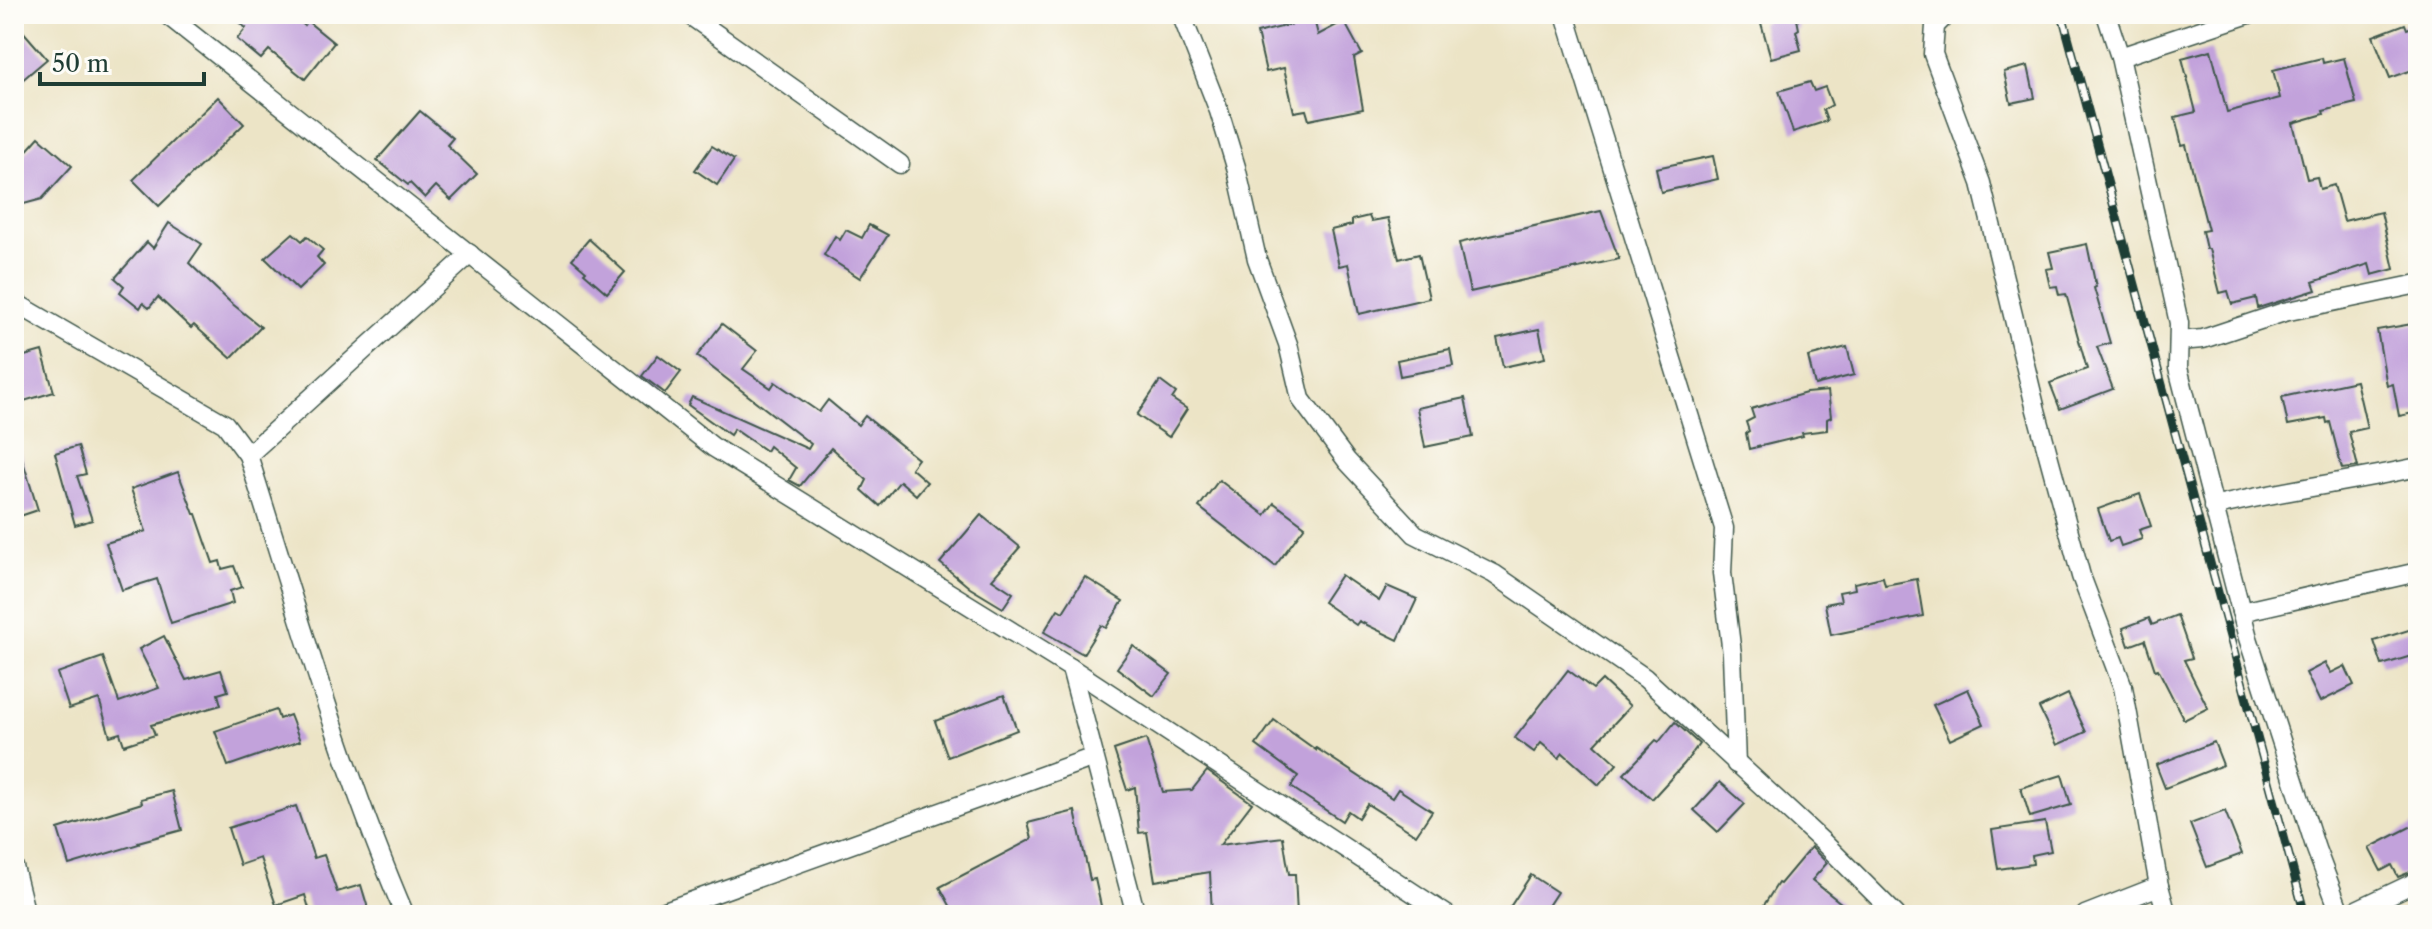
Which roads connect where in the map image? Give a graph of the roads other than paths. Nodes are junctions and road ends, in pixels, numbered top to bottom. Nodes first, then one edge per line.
1 (166, 14) edge
2 (688, 14) edge
3 (1181, 14) edge
4 (1565, 14) edge
5 (1947, 14) edge
6 (2106, 14) edge
7 (2249, 14) edge
8 (2120, 57) junction
9 (900, 164) dead end
10 (470, 254) junction
11 (2418, 284) edge
12 (14, 302) edge
13 (2179, 341) junction
14 (248, 455) junction
15 (2418, 467) edge
16 (2213, 507) junction
17 (2418, 572) edge
18 (2241, 612) junction
19 (1071, 668) junction
20 (1094, 757) junction
21 (1736, 764) junction
22 (14, 867) edge
23 (2418, 881) edge
24 (2159, 886) junction
25 (26, 915) edge
26 (405, 915) edge
27 (654, 915) edge
28 (1136, 915) edge
29 (1447, 915) edge
30 (1896, 915) edge
31 (2085, 915) edge
32 (2167, 915) edge
33 (2343, 915) edge

1 - 10 street
2 - 9 street
3 - 21 street
4 - 21 street
5 - 24 street
6 - 8 street
7 - 8 street
8 - 13 street
10 - 14 street
10 - 19 street
11 - 13 street
12 - 14 street
13 - 16 street
14 - 26 street
15 - 16 street
16 - 18 street
17 - 18 street
18 - 33 street
19 - 20 street
19 - 29 street
20 - 27 street
20 - 28 street
21 - 30 street
22 - 25 street
23 - 33 street
24 - 31 street
24 - 32 street

